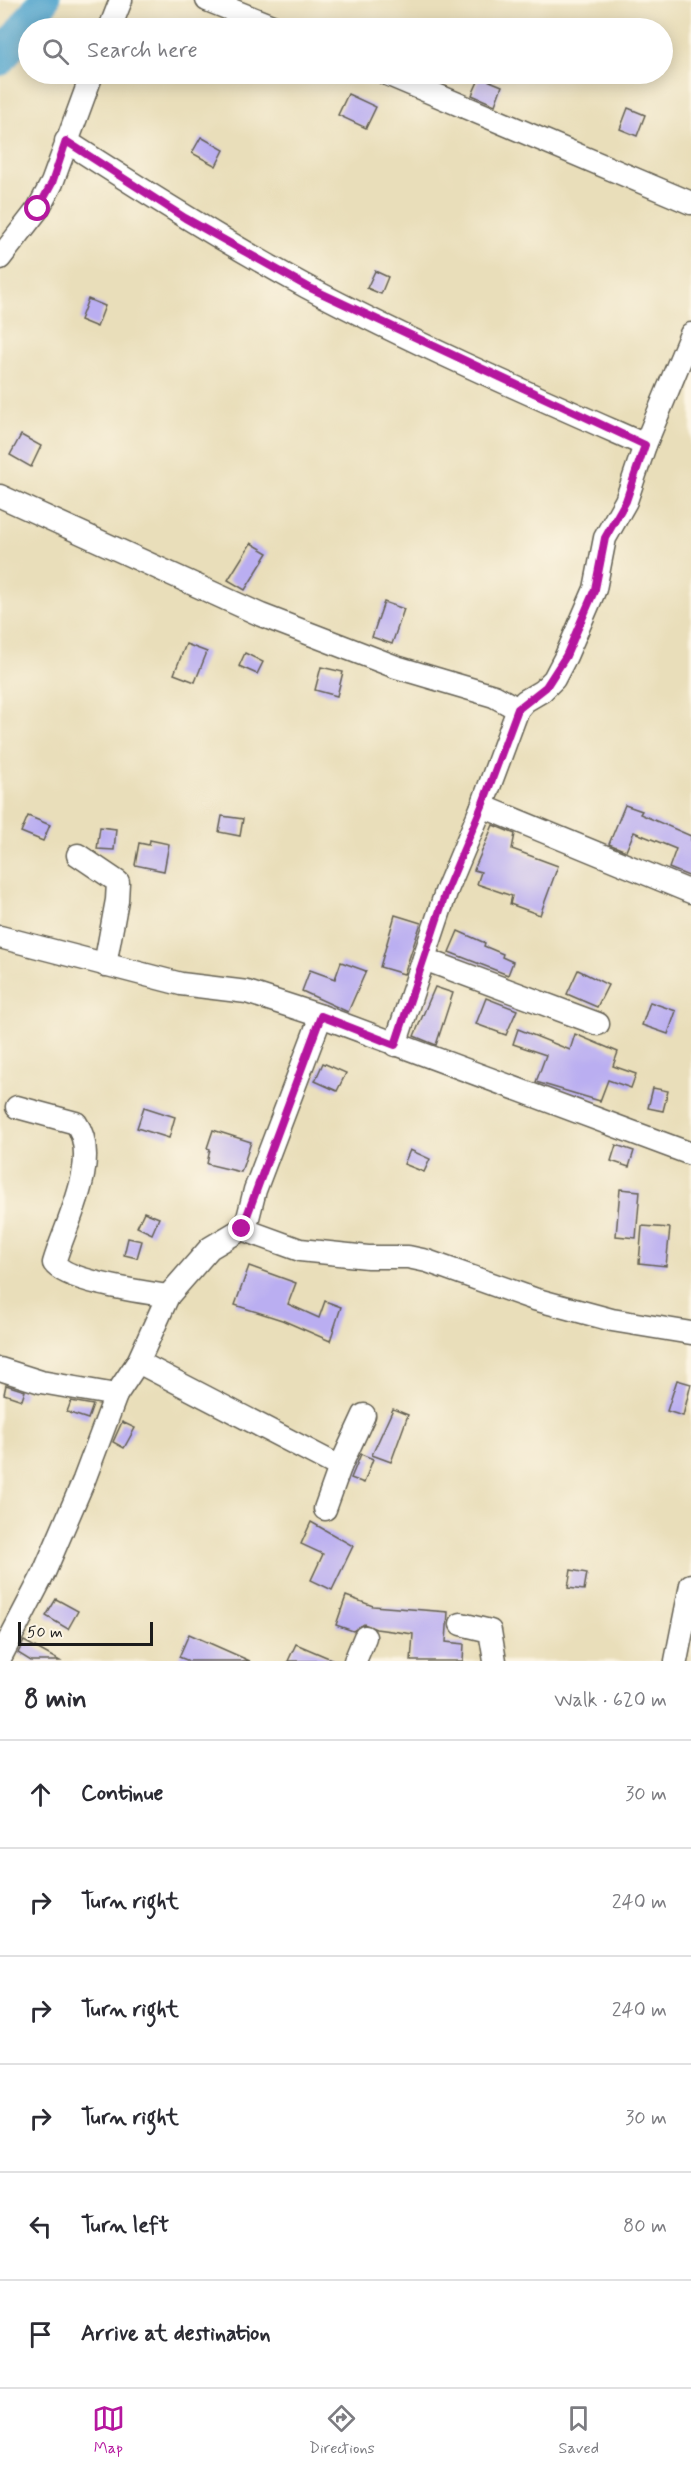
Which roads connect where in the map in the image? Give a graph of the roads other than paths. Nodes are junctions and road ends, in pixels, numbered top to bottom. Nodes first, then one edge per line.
1 (121, 0) edge
2 (207, 0) edge
3 (114, 18) edge
4 (252, 18) edge
5 (88, 84) edge
6 (411, 84) edge
7 (66, 141) junction
8 (691, 203) edge
9 (0, 258) edge
10 (691, 334) edge
11 (645, 445) junction
12 (0, 496) edge
13 (518, 709) junction
14 (482, 806) junction
15 (78, 855) dead end
16 (691, 892) edge
17 (0, 937) edge
18 (424, 959) junction
19 (105, 965) junction
20 (321, 1016) junction
21 (598, 1024) dead end
22 (395, 1045) junction
23 (17, 1107) dead end
24 (691, 1154) edge
25 (242, 1229) junction
26 (168, 1296) junction
27 (691, 1333) edge
28 (138, 1362) junction
29 (0, 1369) edge
30 (116, 1395) junction
31 (364, 1415) dead end
32 (340, 1467) junction
33 (325, 1509) dead end
34 (691, 1585) edge
35 (688, 1620) edge
36 (461, 1624) dead end
37 (365, 1637) dead end
38 (0, 1658) edge
39 (355, 1661) edge
40 (495, 1661) edge
41 (676, 1661) edge

1 - 3 street
2 - 4 street
5 - 7 street
6 - 8 street
7 - 9 street
7 - 11 street
10 - 11 street
11 - 13 street
12 - 13 street
13 - 14 street
14 - 16 street
14 - 18 street
15 - 19 street
17 - 19 street
18 - 21 street
18 - 22 street
19 - 20 street
20 - 22 street
20 - 25 street
22 - 24 street
23 - 26 street
25 - 26 street
25 - 27 street
26 - 28 street
28 - 30 street
28 - 32 street
29 - 30 street
30 - 38 street
31 - 32 street
32 - 33 street
34 - 35 street
35 - 41 street
36 - 40 street
37 - 39 street

